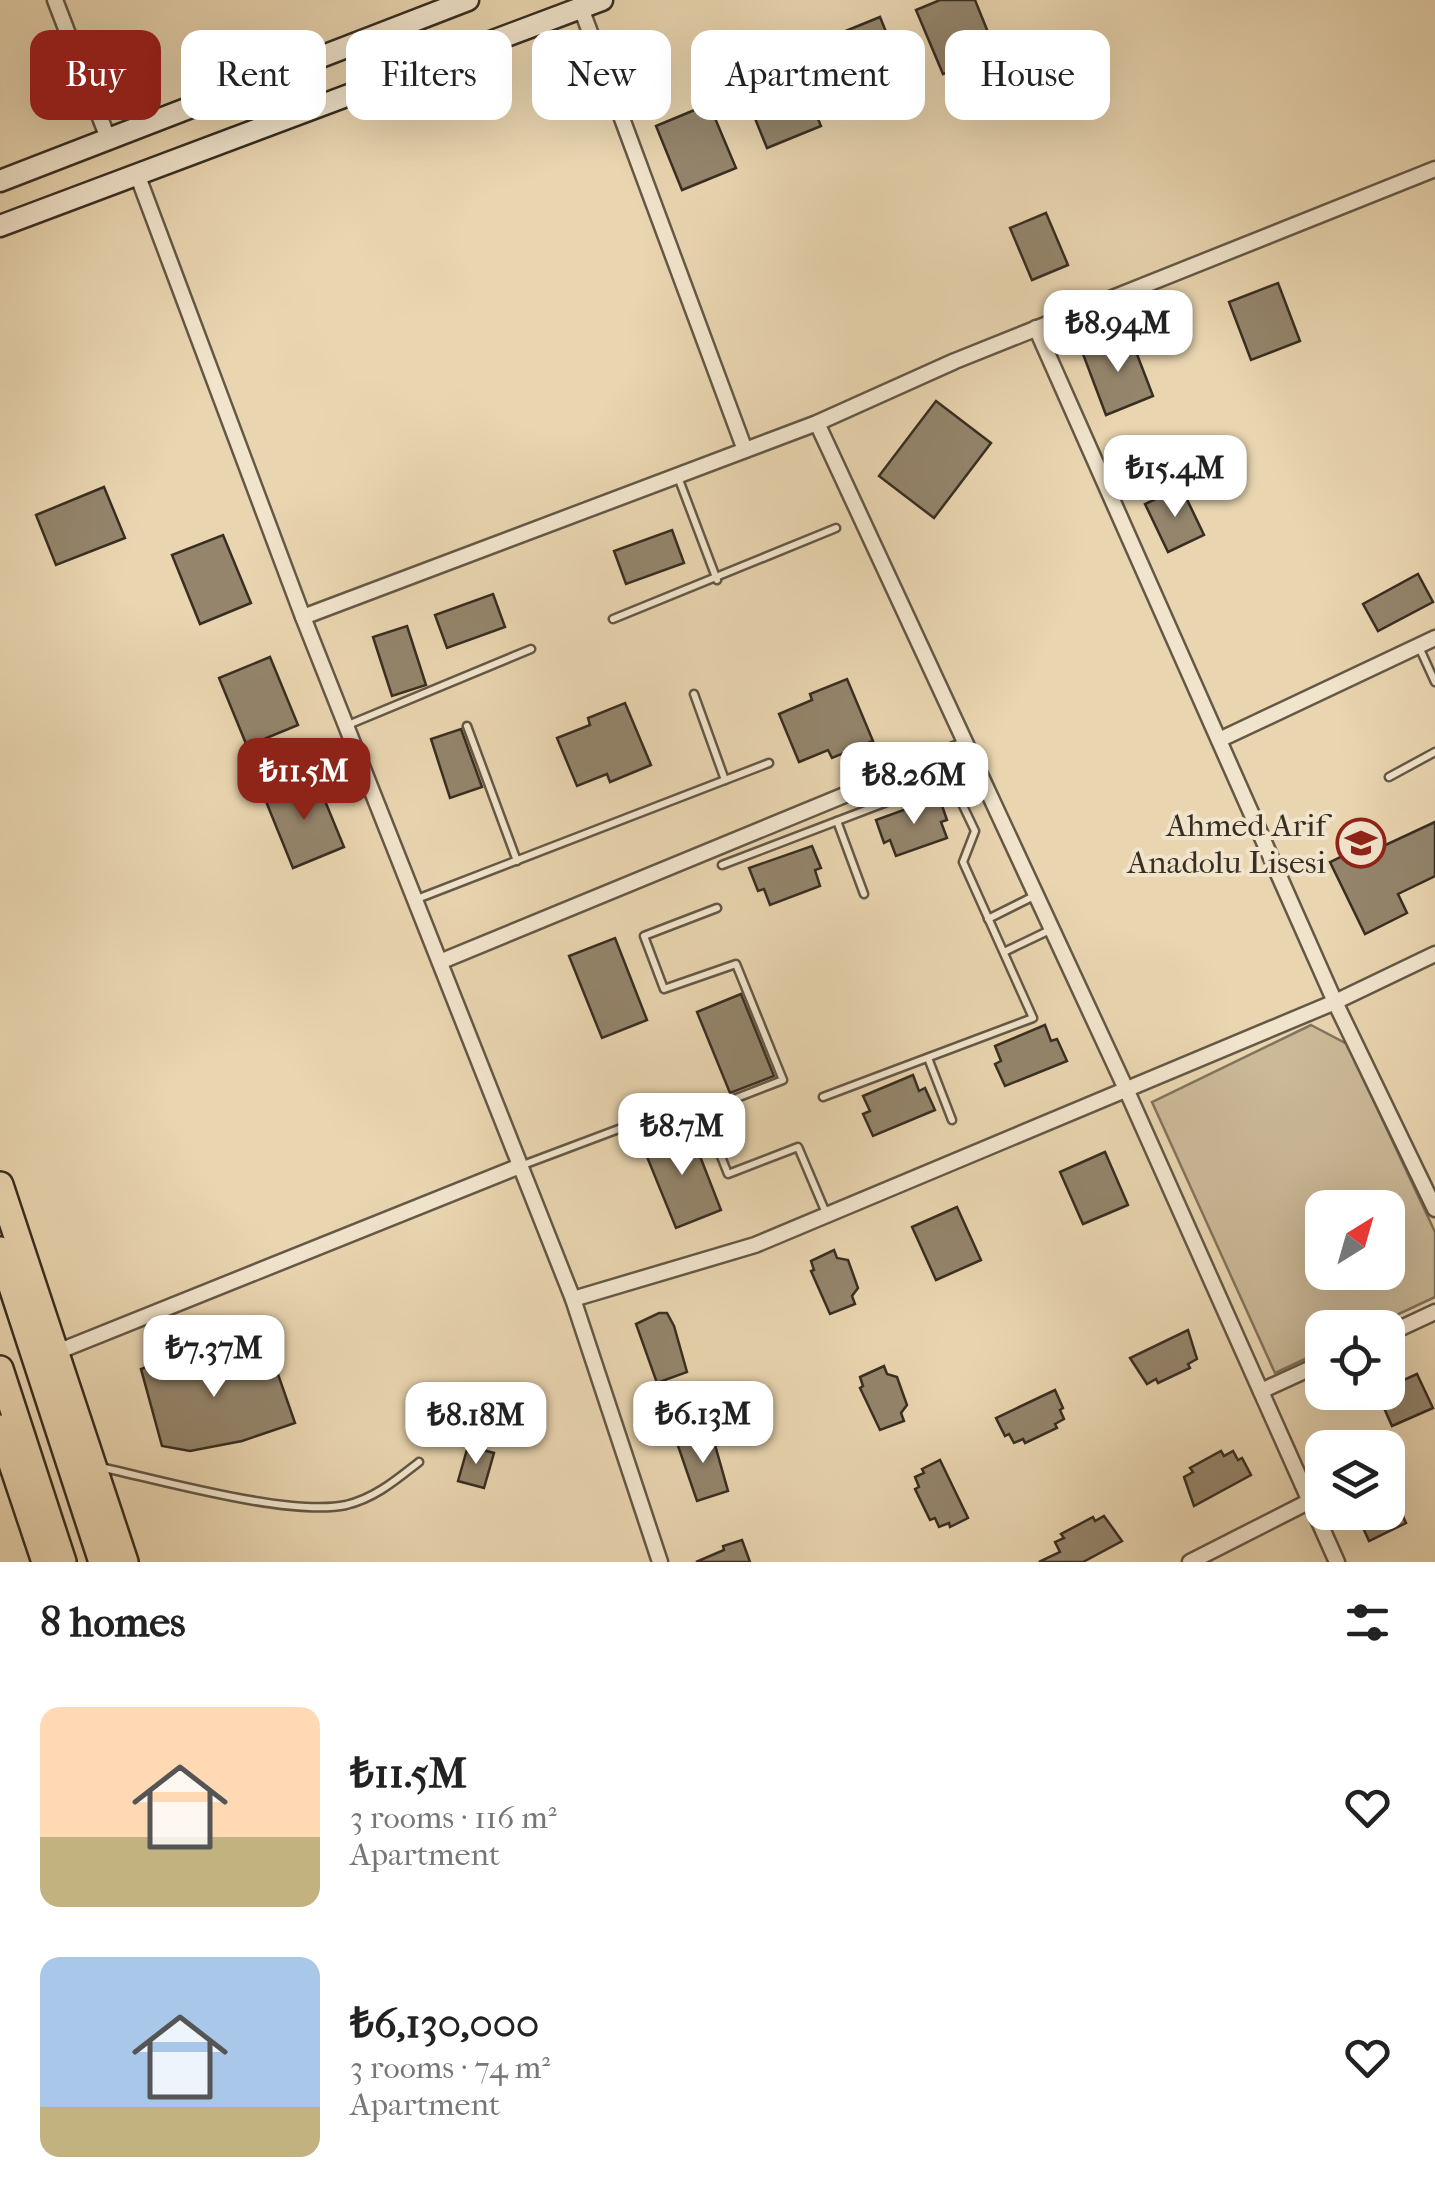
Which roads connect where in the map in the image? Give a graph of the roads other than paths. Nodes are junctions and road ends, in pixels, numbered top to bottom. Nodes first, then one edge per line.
1 (55, 0) edge
2 (468, 0) edge
3 (602, 0) edge
4 (581, 8) junction
5 (109, 141) junction
6 (1435, 170) edge
7 (137, 174) junction
8 (0, 180) edge
9 (0, 226) edge
10 (1036, 328) junction
11 (816, 422) junction
12 (745, 450) junction
13 (677, 475) junction
14 (836, 528) dead end
15 (717, 580) junction
16 (302, 617) junction
17 (613, 619) dead end
18 (1435, 638) edge
19 (1418, 646) junction
20 (532, 649) dead end
21 (1435, 682) edge
22 (694, 694) dead end
23 (347, 726) junction
24 (467, 726) dead end
25 (1219, 740) junction
26 (966, 744) junction
27 (1435, 752) edge
28 (768, 763) dead end
29 (1390, 776) dead end
30 (725, 780) junction
31 (836, 821) junction
32 (518, 861) junction
33 (722, 864) dead end
34 (864, 894) dead end
35 (1036, 895) junction
36 (417, 899) junction
37 (717, 908) dead end
38 (988, 918) junction
39 (1052, 929) junction
40 (1004, 952) junction
41 (1435, 954) edge
42 (442, 961) junction
43 (1335, 1002) junction
44 (928, 1058) junction
45 (1126, 1089) junction
46 (823, 1097) dead end
47 (648, 1118) dead end
48 (952, 1120) dead end
49 (520, 1166) junction
50 (0, 1184) edge
51 (1435, 1209) edge
52 (826, 1214) junction
53 (0, 1250) edge
54 (573, 1299) junction
55 (1435, 1312) edge
56 (1405, 1326) edge
57 (57, 1352) junction
58 (0, 1368) edge
59 (1305, 1371) edge
60 (1261, 1391) junction
61 (0, 1428) edge
62 (420, 1462) dead end
63 (94, 1466) junction
64 (1305, 1490) edge
65 (1305, 1504) edge
66 (1323, 1530) edge
67 (45, 1562) edge
68 (63, 1562) edge
69 (102, 1562) edge
70 (125, 1562) edge
71 (660, 1562) edge
72 (1190, 1562) edge
73 (1337, 1562) edge

1 - 5 street
2 - 5 main road
3 - 4 main road
4 - 7 main road
4 - 12 street
5 - 8 main road
6 - 10 street
7 - 9 main road
7 - 16 street
10 - 11 street
10 - 25 street
11 - 12 street
11 - 26 street
12 - 13 street
13 - 15 lane
13 - 16 street
14 - 15 lane
15 - 17 lane
16 - 23 street
18 - 19 street
19 - 21 lane
19 - 25 street
20 - 23 lane
22 - 30 lane
23 - 36 street
24 - 32 lane
25 - 43 street
26 - 35 street
26 - 42 street
27 - 29 lane
28 - 30 lane
30 - 32 lane
31 - 33 lane
31 - 34 lane
31 - 38 lane
32 - 36 lane
35 - 38 lane
35 - 39 street
36 - 42 street
37 - 52 lane
38 - 40 lane
39 - 40 lane
39 - 45 street
40 - 44 lane
41 - 43 street
42 - 49 street
43 - 45 street
43 - 51 street
44 - 46 lane
44 - 48 lane
45 - 52 street
45 - 60 street
47 - 49 lane
49 - 54 street
49 - 57 street
50 - 57 highway
52 - 54 street
53 - 69 highway
54 - 71 street
55 - 56 street
57 - 63 highway
58 - 68 highway
59 - 60 street
60 - 64 street
61 - 67 highway
62 - 63 lane
63 - 70 highway
65 - 72 street
66 - 73 street

